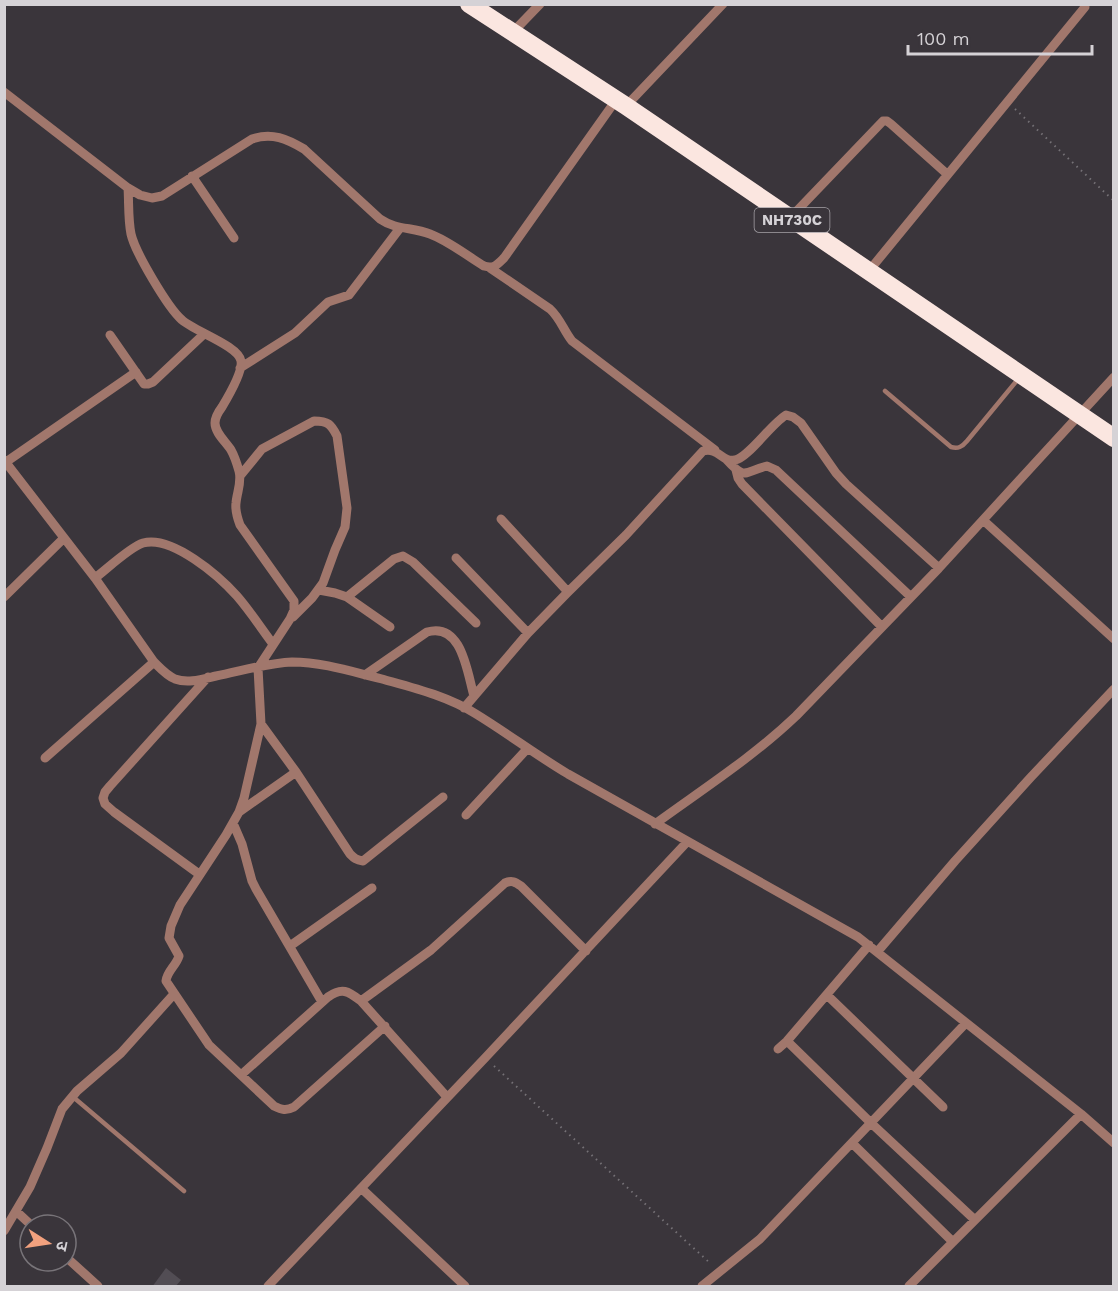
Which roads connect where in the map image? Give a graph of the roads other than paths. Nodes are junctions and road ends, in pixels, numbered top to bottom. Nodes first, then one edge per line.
1 (469, 4) edge
2 (540, 4) edge
3 (723, 4) edge
4 (1085, 7) dead end
5 (512, 33) junction
6 (4, 92) edge
7 (621, 103) junction
8 (947, 174) junction
9 (192, 177) junction
10 (128, 188) junction
11 (790, 218) junction
12 (400, 228) junction
13 (234, 238) dead end
14 (490, 268) junction
15 (868, 272) junction
16 (204, 334) junction
17 (110, 335) dead end
18 (240, 368) junction
19 (136, 372) junction
20 (1021, 376) junction
21 (1113, 377) edge
22 (885, 391) dead end
23 (1079, 414) junction
24 (1113, 438) edge
25 (716, 452) junction
26 (726, 459) junction
27 (5, 461) edge
28 (736, 470) junction
29 (240, 476) junction
30 (501, 519) dead end
31 (983, 520) junction
32 (64, 538) junction
33 (456, 558) dead end
34 (939, 567) junction
35 (95, 578) junction
36 (319, 590) junction
37 (568, 592) junction
38 (4, 597) edge
39 (347, 597) junction
40 (911, 597) junction
41 (290, 620) junction
42 (476, 623) dead end
43 (390, 627) dead end
44 (882, 627) junction
45 (528, 633) junction
46 (1113, 639) edge
47 (273, 644) junction
48 (154, 662) junction
49 (258, 668) junction
50 (365, 675) junction
51 (208, 678) junction
52 (1113, 689) edge
53 (474, 696) junction
54 (464, 708) junction
55 (261, 724) junction
56 (527, 749) junction
57 (45, 758) dead end
58 (296, 772) junction
59 (443, 797) dead end
60 (239, 812) junction
61 (466, 814) dead end
62 (233, 823) junction
63 (655, 824) junction
64 (687, 842) junction
65 (200, 874) junction
66 (372, 888) dead end
67 (290, 946) junction
68 (874, 948) junction
69 (586, 951) junction
70 (174, 994) junction
71 (827, 995) junction
72 (361, 1001) junction
73 (322, 1002) junction
74 (966, 1023) junction
75 (385, 1026) junction
76 (787, 1041) junction
77 (778, 1049) dead end
78 (241, 1075) junction
79 (914, 1078) junction
80 (72, 1096) junction
81 (447, 1097) junction
82 (943, 1107) dead end
83 (1081, 1114) junction
84 (871, 1123) junction
85 (852, 1143) junction
86 (1113, 1143) edge
87 (361, 1188) junction
88 (184, 1191) dead end
89 (16, 1211) joint
90 (975, 1220) junction
91 (4, 1231) edge
92 (953, 1242) junction
93 (78, 1268) edge
94 (98, 1287) edge
95 (268, 1287) edge
96 (465, 1287) edge
97 (702, 1287) edge
98 (909, 1287) edge

1 - 5 highway, NH730C
2 - 5 street
3 - 7 street
4 - 8 street
5 - 7 highway, NH730C
6 - 10 street
7 - 11 highway, NH730C
7 - 14 street
8 - 11 street
8 - 15 street
9 - 10 street
9 - 12 street
9 - 13 street
10 - 16 street
11 - 15 highway, NH730C
12 - 14 street
12 - 18 street
14 - 25 street
15 - 20 highway, NH730C
16 - 18 street
16 - 19 street
17 - 19 street
18 - 29 street
19 - 27 street
20 - 22 lane
20 - 23 highway, NH730C
21 - 23 street
23 - 24 highway, NH730C
23 - 31 street
25 - 26 street
25 - 37 street
26 - 28 street
26 - 34 street
27 - 32 street
28 - 40 street
28 - 44 street
29 - 36 street
29 - 41 street
30 - 37 street
31 - 34 street
31 - 46 street
32 - 35 street
32 - 38 street
33 - 45 street
34 - 40 street
35 - 47 street
35 - 48 street
36 - 39 street
36 - 41 street
37 - 45 street
39 - 42 street
39 - 43 street
40 - 44 street
41 - 47 street
44 - 63 street
45 - 53 street
47 - 49 street
48 - 51 street
48 - 57 street
49 - 50 street
49 - 51 street
49 - 55 street
50 - 53 street
50 - 54 street
51 - 65 street
52 - 68 street
53 - 54 street
54 - 56 street
55 - 58 street
55 - 60 street
56 - 61 street
56 - 63 street
58 - 59 street
58 - 60 street
60 - 62 street
62 - 65 street
62 - 67 street
63 - 64 street
64 - 68 street
64 - 69 street
65 - 70 street
66 - 67 street
67 - 73 street
68 - 71 street
68 - 74 street
69 - 72 street
69 - 81 street
70 - 78 street
70 - 80 street
71 - 76 street
71 - 79 street
72 - 73 street
72 - 75 street
73 - 78 street
74 - 79 street
74 - 83 street
75 - 78 street
75 - 81 street
76 - 77 street
76 - 84 street
79 - 82 street
79 - 84 street
80 - 88 lane
80 - 89 street
81 - 87 street
83 - 86 street
83 - 90 street
84 - 85 street
84 - 90 street
85 - 92 street
85 - 97 street
87 - 95 street
87 - 96 street
89 - 91 street
90 - 92 street
92 - 98 street
93 - 94 street

